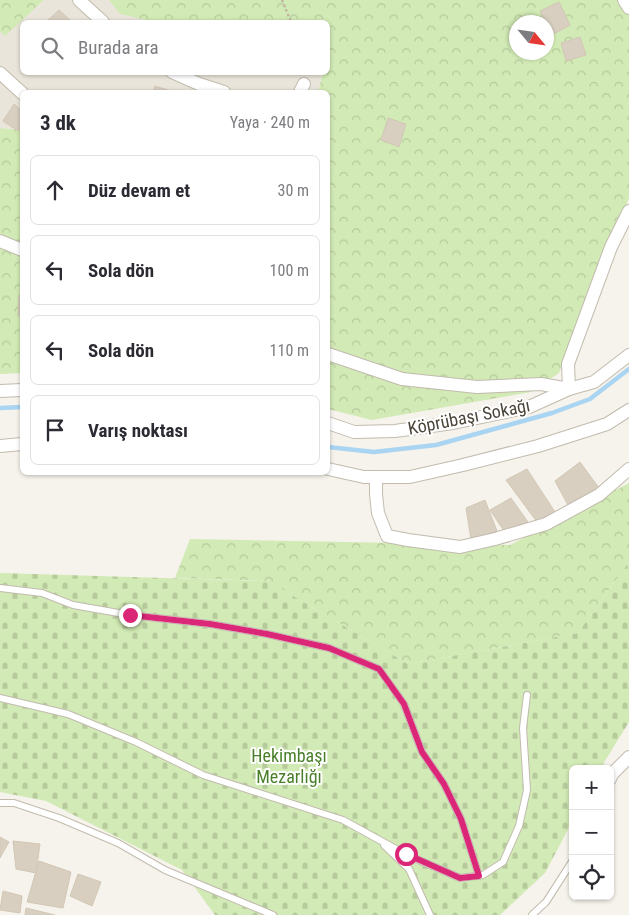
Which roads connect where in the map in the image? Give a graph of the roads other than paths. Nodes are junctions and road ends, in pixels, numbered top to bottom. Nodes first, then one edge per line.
1 (78, 0) edge
2 (624, 0) edge
3 (629, 8) edge
4 (101, 20) edge
5 (0, 72) edge
6 (179, 75) edge
7 (218, 90) edge
8 (20, 91) edge
9 (629, 211) edge
10 (0, 241) edge
11 (20, 249) edge
12 (330, 355) edge
13 (629, 355) edge
14 (569, 389) junction
15 (20, 390) edge
16 (0, 391) edge
17 (629, 410) edge
18 (330, 424) edge
19 (20, 444) edge
20 (0, 446) edge
21 (330, 469) edge
22 (629, 469) edge
23 (376, 477) junction
24 (0, 588) edge
25 (527, 695) dead end
26 (0, 698) edge
27 (629, 757) edge
28 (614, 772) edge
29 (0, 803) edge
30 (380, 840) junction
31 (569, 866) edge
32 (479, 876) junction
33 (273, 915) edge
34 (430, 915) edge
35 (532, 915) edge

1 - 4 street
2 - 3 street
5 - 8 street
6 - 7 street
9 - 14 street
10 - 11 street
12 - 14 street
13 - 14 street, Köprübaşı Sokağı
14 - 18 street, Köprübaşı Sokağı
15 - 16 street
17 - 23 street
19 - 20 street
21 - 23 street
22 - 23 street
24 - 32 lane
25 - 32 lane
26 - 30 lane
27 - 28 street
29 - 33 lane
30 - 32 lane
30 - 34 lane
31 - 35 lane

